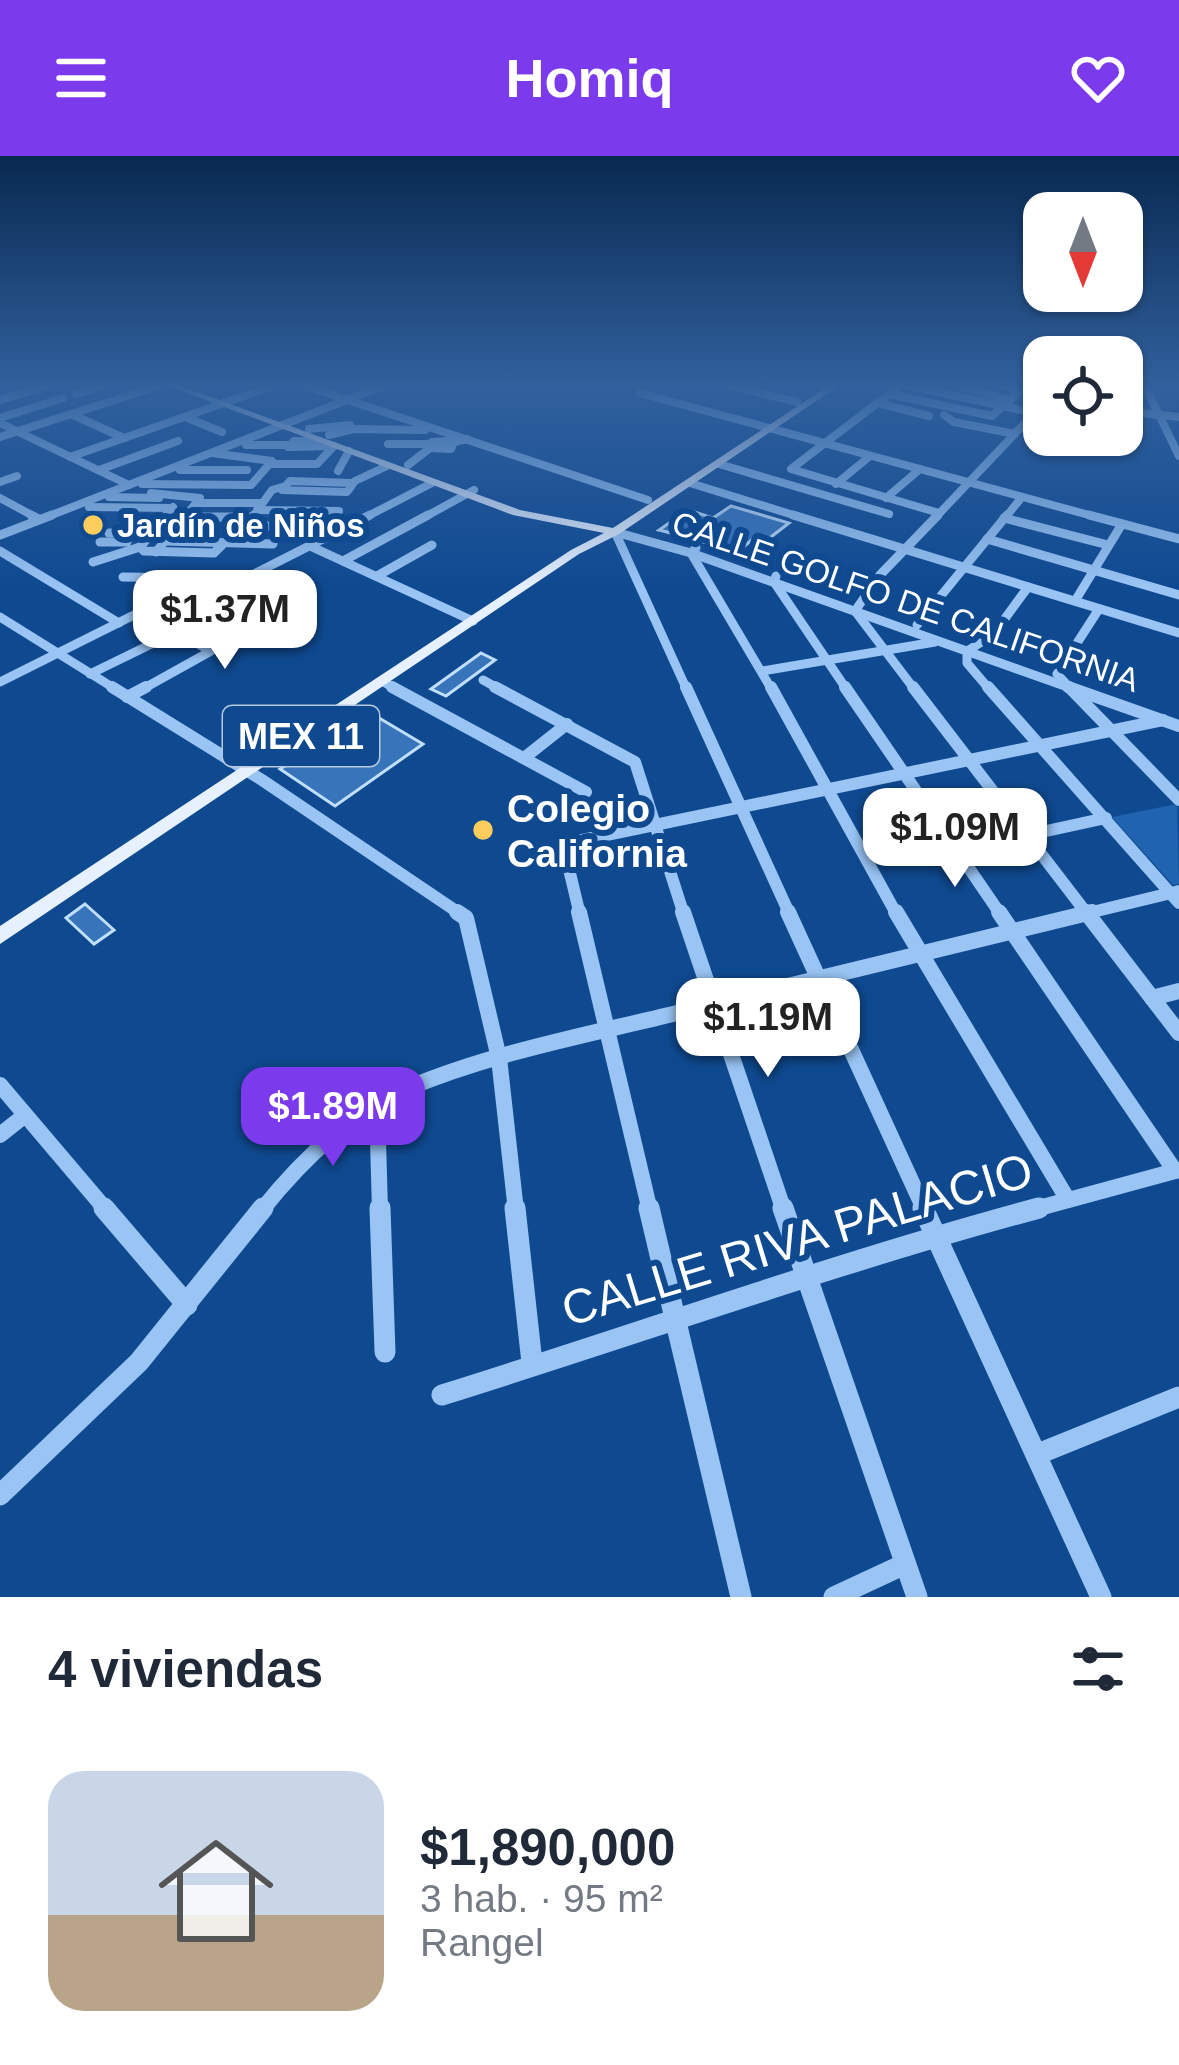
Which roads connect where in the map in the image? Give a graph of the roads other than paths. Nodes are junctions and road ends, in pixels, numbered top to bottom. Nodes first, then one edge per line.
1 (60, 452) edge
2 (84, 452) edge
3 (147, 452) edge
4 (313, 452) edge
5 (349, 452) edge
6 (350, 452) edge
7 (358, 452) edge
8 (377, 452) edge
9 (423, 452) edge
10 (506, 452) edge
11 (726, 452) edge
12 (734, 452) edge
13 (812, 452) edge
14 (857, 452) edge
15 (999, 452) edge
16 (212, 453) joint
17 (372, 456) junction
18 (870, 456) junction
19 (70, 457) junction
20 (190, 461) junction
21 (270, 464) junction
22 (719, 464) junction
23 (408, 465) junction
24 (388, 466) junction
25 (920, 469) junction
26 (99, 470) junction
27 (170, 470) junction
28 (247, 471) junction
29 (338, 471) dead end
30 (17, 476) dead end
31 (146, 479) junction
32 (0, 482) edge
33 (970, 482) junction
34 (432, 483) junction
35 (690, 483) junction
36 (836, 484) junction
37 (128, 485) junction
38 (348, 485) junction
39 (183, 490) junction
40 (468, 492) junction
41 (313, 496) junction
42 (362, 496) dead end
43 (1022, 496) junction
44 (98, 497) junction
45 (0, 498) edge
46 (886, 498) junction
47 (198, 499) junction
48 (648, 500) junction
49 (89, 507) dead end
50 (257, 510) junction
51 (304, 511) junction
52 (340, 511) dead end
53 (939, 513) junction
54 (889, 514) dead end
55 (124, 516) dead end
56 (1004, 518) junction
57 (39, 519) junction
58 (183, 519) junction
59 (1122, 524) junction
60 (311, 526) dead end
61 (156, 528) junction
62 (113, 529) dead end
63 (611, 530) junction
64 (0, 535) edge
65 (237, 538) dead end
66 (987, 539) junction
67 (1179, 539) edge
68 (100, 542) dead end
69 (273, 544) dead end
70 (432, 545) dead end
71 (1108, 545) junction
72 (167, 546) junction
73 (310, 546) junction
74 (905, 549) junction
75 (0, 551) edge
76 (694, 551) junction
77 (343, 561) junction
78 (93, 562) dead end
79 (963, 567) junction
80 (1093, 571) junction
81 (123, 577) dead end
82 (151, 577) junction
83 (377, 577) junction
84 (208, 578) dead end
85 (775, 579) junction
86 (1028, 587) junction
87 (1179, 595) edge
88 (1075, 601) junction
89 (197, 603) dead end
90 (856, 607) junction
91 (1099, 609) junction
92 (142, 611) dead end
93 (0, 617) edge
94 (473, 621) junction
95 (119, 623) junction
96 (917, 625) junction
97 (1179, 633) edge
98 (940, 641) junction
99 (972, 648) junction
100 (886, 650) junction
101 (56, 654) junction
102 (829, 659) junction
103 (762, 671) junction
104 (90, 674) junction
105 (1057, 674) junction
106 (483, 680) dead end
107 (382, 681) junction
108 (0, 682) edge
109 (1068, 687) junction
110 (127, 697) junction
111 (1179, 716) edge
112 (1163, 720) junction
113 (566, 724) junction
114 (1179, 726) edge
115 (1109, 730) junction
116 (1042, 745) junction
117 (524, 758) junction
118 (968, 760) junction
119 (904, 770) junction
120 (248, 772) junction
121 (827, 786) junction
122 (586, 792) dead end
123 (1179, 800) edge
124 (742, 803) junction
125 (1106, 818) junction
126 (654, 824) junction
127 (1028, 836) junction
128 (1176, 895) edge
129 (1089, 916) junction
130 (1013, 932) junction
131 (0, 936) edge
132 (919, 954) junction
133 (819, 979) junction
134 (1179, 992) edge
135 (1152, 998) junction
136 (713, 1004) junction
137 (608, 1030) junction
138 (1179, 1033) edge
139 (499, 1058) junction
140 (0, 1085) edge
141 (377, 1105) junction
142 (25, 1116) junction
143 (0, 1135) edge
144 (1177, 1170) edge
145 (1069, 1200) junction
146 (939, 1234) junction
147 (808, 1274) junction
148 (187, 1305) junction
149 (677, 1322) junction
150 (385, 1352) dead end
151 (532, 1364) junction
152 (442, 1395) dead end
153 (1179, 1396) edge
154 (1038, 1454) junction
155 (0, 1495) edge
156 (905, 1564) junction
157 (742, 1597) edge
158 (834, 1597) edge
159 (917, 1597) edge
160 (1101, 1597) edge

1 - 19 street
2 - 19 street
3 - 26 street
4 - 21 street
5 - 29 street
6 - 17 main road
7 - 17 main road
8 - 17 street
9 - 23 street
10 - 48 street
11 - 48 main road, MEX 11
12 - 22 main road, MEX 11
13 - 36 street
14 - 18 street
15 - 33 street
16 - 20 street
16 - 28 street
17 - 23 main road
17 - 24 main road
17 - 38 street
18 - 25 street
18 - 36 street
19 - 26 street
20 - 27 street
20 - 28 street
21 - 28 street
21 - 28 street
22 - 35 main road, MEX 11
22 - 54 street
23 - 40 main road
24 - 34 main road
24 - 38 street
25 - 33 street
25 - 46 street
26 - 37 street
27 - 28 street
27 - 31 street
28 - 39 street
30 - 32 street
31 - 37 street
31 - 39 street
33 - 43 street
33 - 53 street
34 - 40 main road
34 - 73 street
35 - 63 main road, MEX 11
35 - 74 street
36 - 46 street
37 - 39 street
37 - 44 street
38 - 50 street
39 - 44 street
39 - 47 street
39 - 61 street
40 - 63 main road
40 - 77 street
41 - 42 street
41 - 50 street
41 - 51 street
43 - 56 street
43 - 59 street
44 - 57 street
45 - 57 street
46 - 53 street
47 - 50 street
47 - 58 street
48 - 63 main road, MEX 11
49 - 61 street
50 - 51 street
50 - 58 street
50 - 60 street
50 - 65 street
51 - 52 street
53 - 74 street
55 - 61 street
56 - 66 street
56 - 71 street
57 - 64 street
58 - 61 street
58 - 72 street
59 - 67 street
59 - 71 street
61 - 62 street
61 - 68 street
61 - 72 street
61 - 78 street
63 - 76 street, CALLE GOLFO DE CALIFORNIA
63 - 94 main road, MEX 11
63 - 124 street
66 - 79 street
66 - 80 street
69 - 72 street
70 - 83 street
71 - 80 street
72 - 82 street
73 - 77 street
73 - 89 street
74 - 79 street
74 - 90 street
75 - 95 street
76 - 85 street, CALLE GOLFO DE CALIFORNIA
76 - 103 street
77 - 83 street
79 - 86 street
79 - 96 street
80 - 87 street
80 - 88 street
81 - 82 street
82 - 84 street
83 - 94 street
85 - 90 street, CALLE GOLFO DE CALIFORNIA
85 - 102 street
86 - 88 street
86 - 99 street
88 - 91 street
90 - 96 street, CALLE GOLFO DE CALIFORNIA
90 - 98 street, CALLE GOLFO DE CALIFORNIA
90 - 100 street
91 - 97 street
91 - 105 street
92 - 95 street
93 - 101 street
94 - 107 main road, MEX 11
95 - 101 street
96 - 99 street, CALLE GOLFO DE CALIFORNIA
98 - 99 street, CALLE GOLFO DE CALIFORNIA
98 - 100 street
99 - 105 street, CALLE GOLFO DE CALIFORNIA
99 - 109 street, CALLE GOLFO DE CALIFORNIA
99 - 116 street
100 - 102 street
100 - 118 street
101 - 104 street
101 - 108 street
102 - 103 street
102 - 119 street
103 - 121 street
104 - 110 street
104 - 110 street
105 - 109 street
105 - 111 street, CALLE GOLFO DE CALIFORNIA
106 - 113 street
107 - 117 street
107 - 120 main road, MEX 11
109 - 112 street, CALLE GOLFO DE CALIFORNIA
109 - 115 street
110 - 120 street
112 - 114 street, CALLE GOLFO DE CALIFORNIA
112 - 115 street
113 - 117 street
113 - 126 street
115 - 116 street
115 - 123 street
116 - 118 street
116 - 125 street
117 - 122 street
118 - 119 street
118 - 127 street
119 - 121 street
119 - 130 street
120 - 131 main road, MEX 11
120 - 139 street
121 - 124 street
121 - 132 street
124 - 126 street
124 - 133 street
125 - 127 street
125 - 128 street
126 - 136 street
126 - 137 street
127 - 129 street
128 - 129 street
129 - 130 street
129 - 135 street
130 - 132 street
130 - 144 street
132 - 133 street
132 - 145 street
133 - 136 street
133 - 146 street
134 - 135 street
135 - 138 street
136 - 137 street
136 - 147 street
137 - 139 street
137 - 149 street
139 - 141 street
139 - 151 street
140 - 142 street
141 - 148 street
141 - 150 street
142 - 143 street
142 - 148 street
144 - 145 street, CALLE RIVA PALACIO
145 - 146 street, CALLE RIVA PALACIO
146 - 147 street, CALLE RIVA PALACIO
146 - 154 street
147 - 149 street, CALLE RIVA PALACIO
147 - 156 street
148 - 155 street
149 - 151 street, CALLE RIVA PALACIO
149 - 157 street
151 - 152 street, CALLE RIVA PALACIO
153 - 154 street
154 - 160 street
156 - 158 street
156 - 159 street

